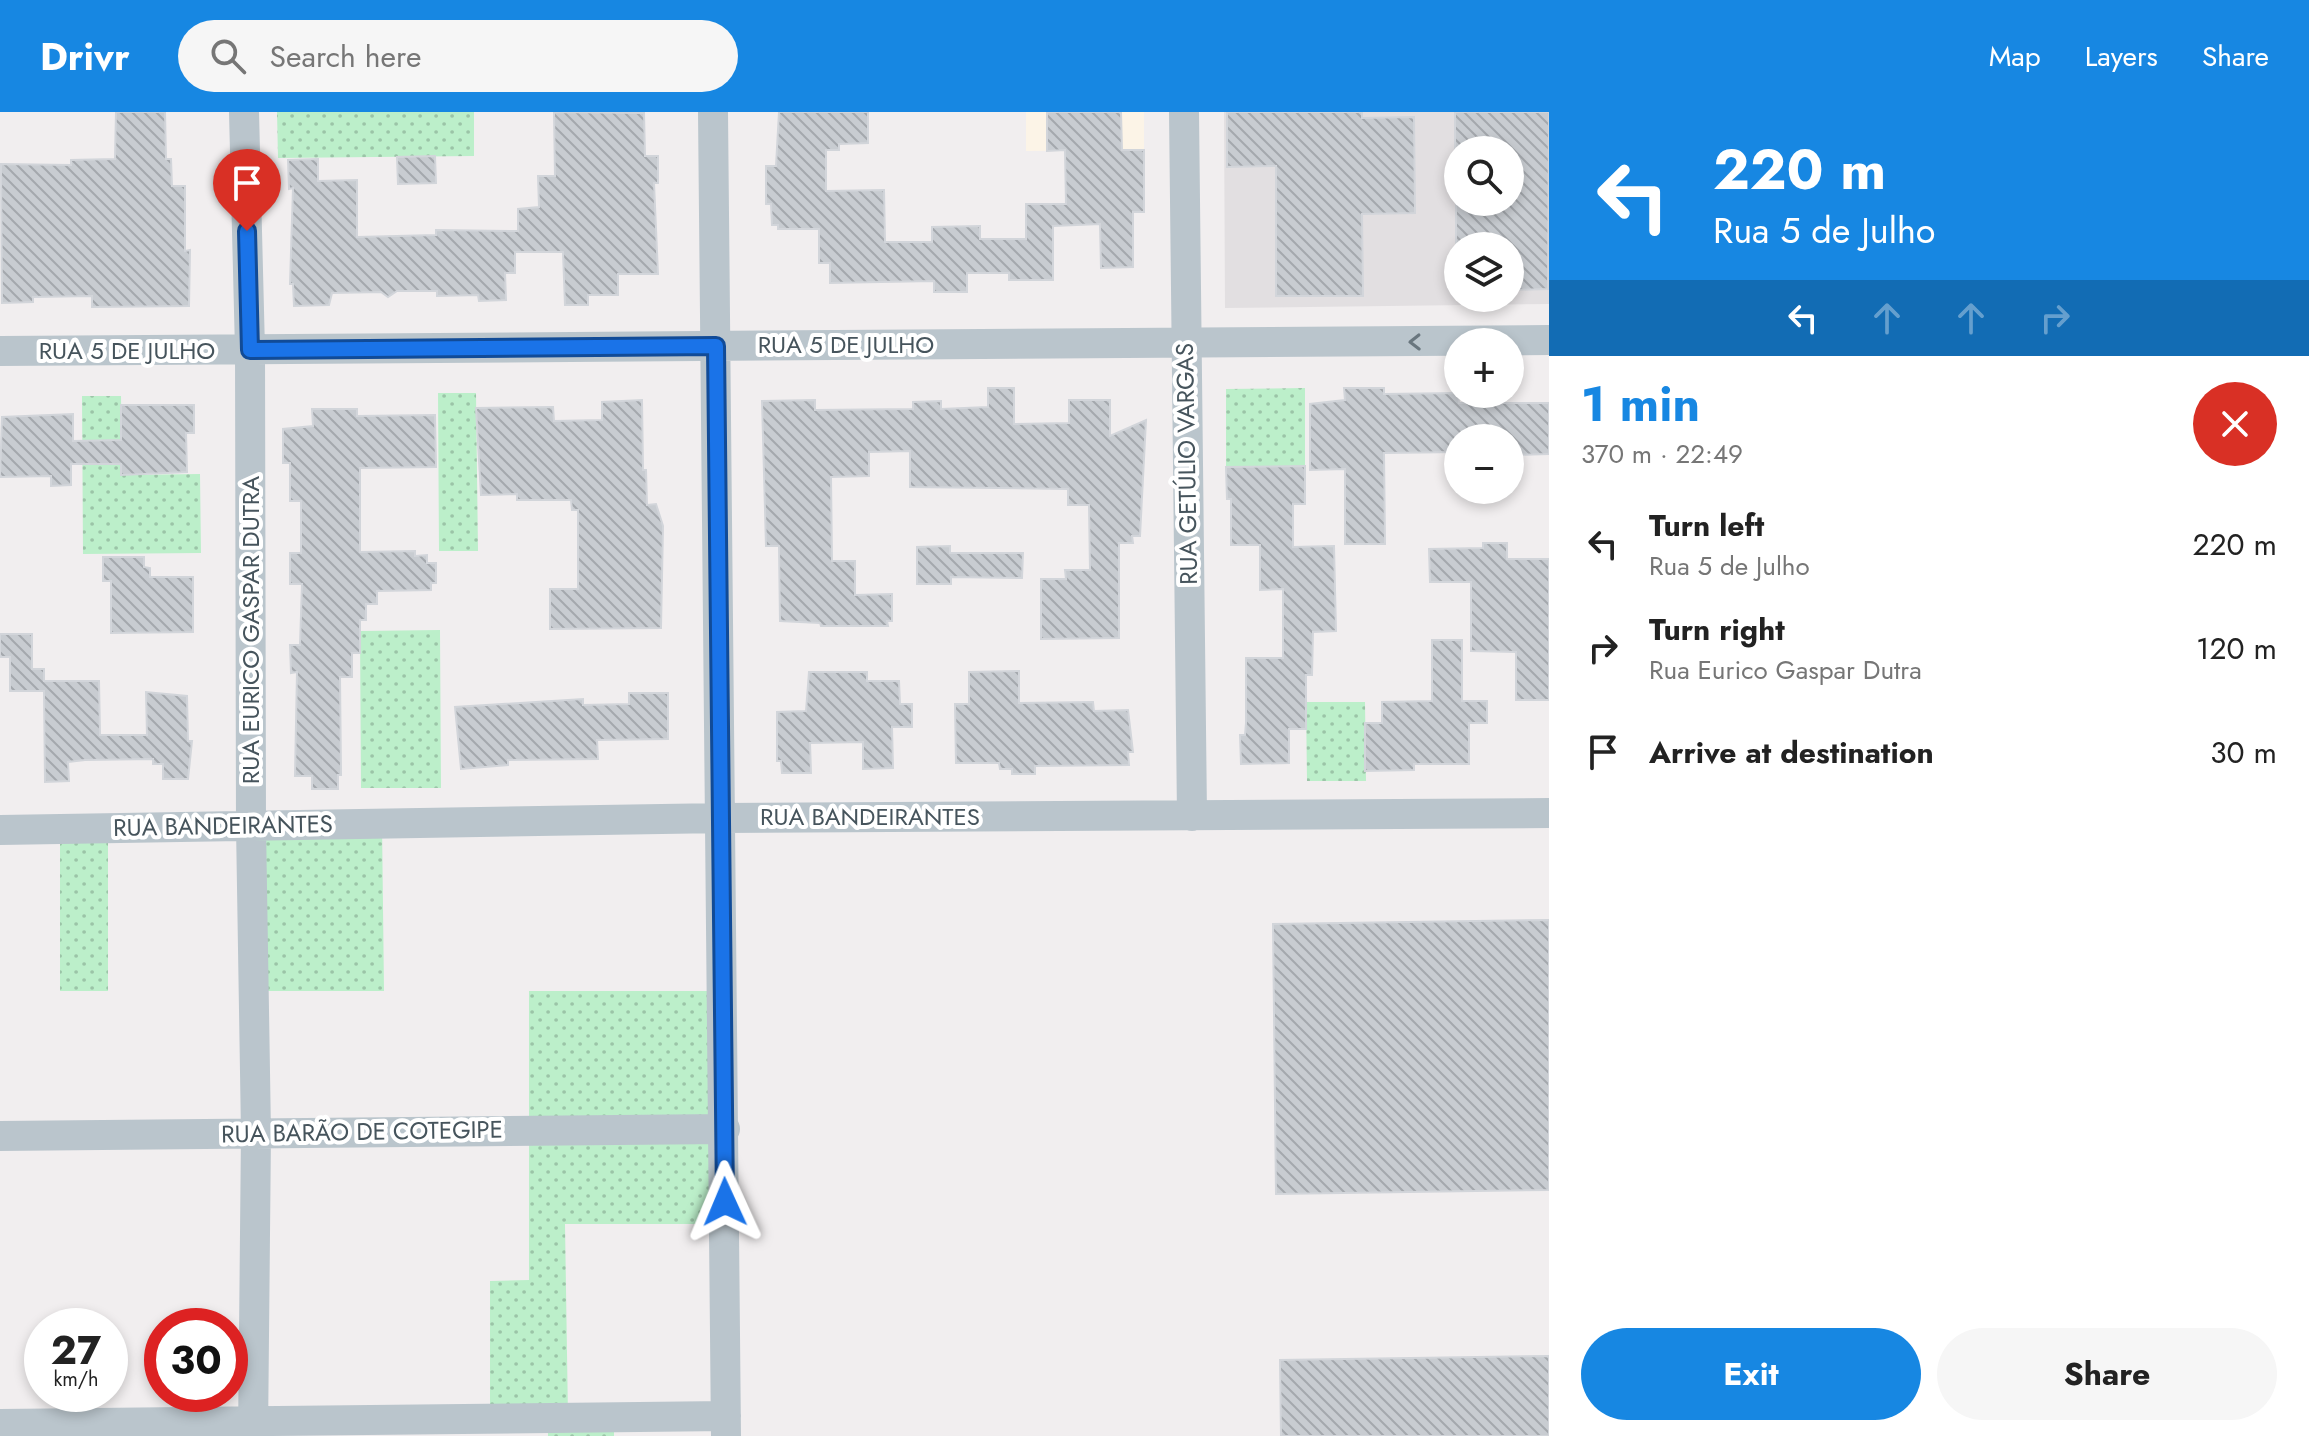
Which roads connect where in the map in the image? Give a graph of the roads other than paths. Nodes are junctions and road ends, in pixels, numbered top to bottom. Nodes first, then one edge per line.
1 (244, 112) edge
2 (713, 112) edge
3 (1184, 112) edge
4 (1549, 340) edge
5 (1186, 344) junction
6 (716, 346) junction
7 (250, 350) junction
8 (0, 351) edge
9 (1549, 813) edge
10 (1192, 816) junction
11 (723, 818) junction
12 (251, 826) junction
13 (0, 830) edge
14 (725, 1129) junction
15 (256, 1133) junction
16 (0, 1136) edge
17 (0, 1424) edge
18 (726, 1426) edge
19 (253, 1428) edge

1 - 7 street, RUA EURICO GASPAR DUTRA
2 - 6 street
3 - 5 street, RUA GETÚLIO VARGAS
4 -> 5 street, RUA 5 DE JULHO
5 - 6 street, RUA 5 DE JULHO
5 - 10 street, RUA GETÚLIO VARGAS
6 - 7 street, RUA 5 DE JULHO
6 - 11 street
7 - 8 street, RUA 5 DE JULHO
7 - 12 street, RUA EURICO GASPAR DUTRA
9 - 10 street, RUA BANDEIRANTES
10 - 11 street, RUA BANDEIRANTES
11 - 12 street, RUA BANDEIRANTES
11 - 14 street
12 - 13 street, RUA BANDEIRANTES
12 - 15 street, RUA EURICO GASPAR DUTRA
14 - 15 street, RUA BARÃO DE COTEGIPE
14 - 18 street
15 - 16 street, RUA BARÃO DE COTEGIPE
15 - 19 street, RUA EURICO GASPAR DUTRA
17 - 19 street
18 - 19 street

